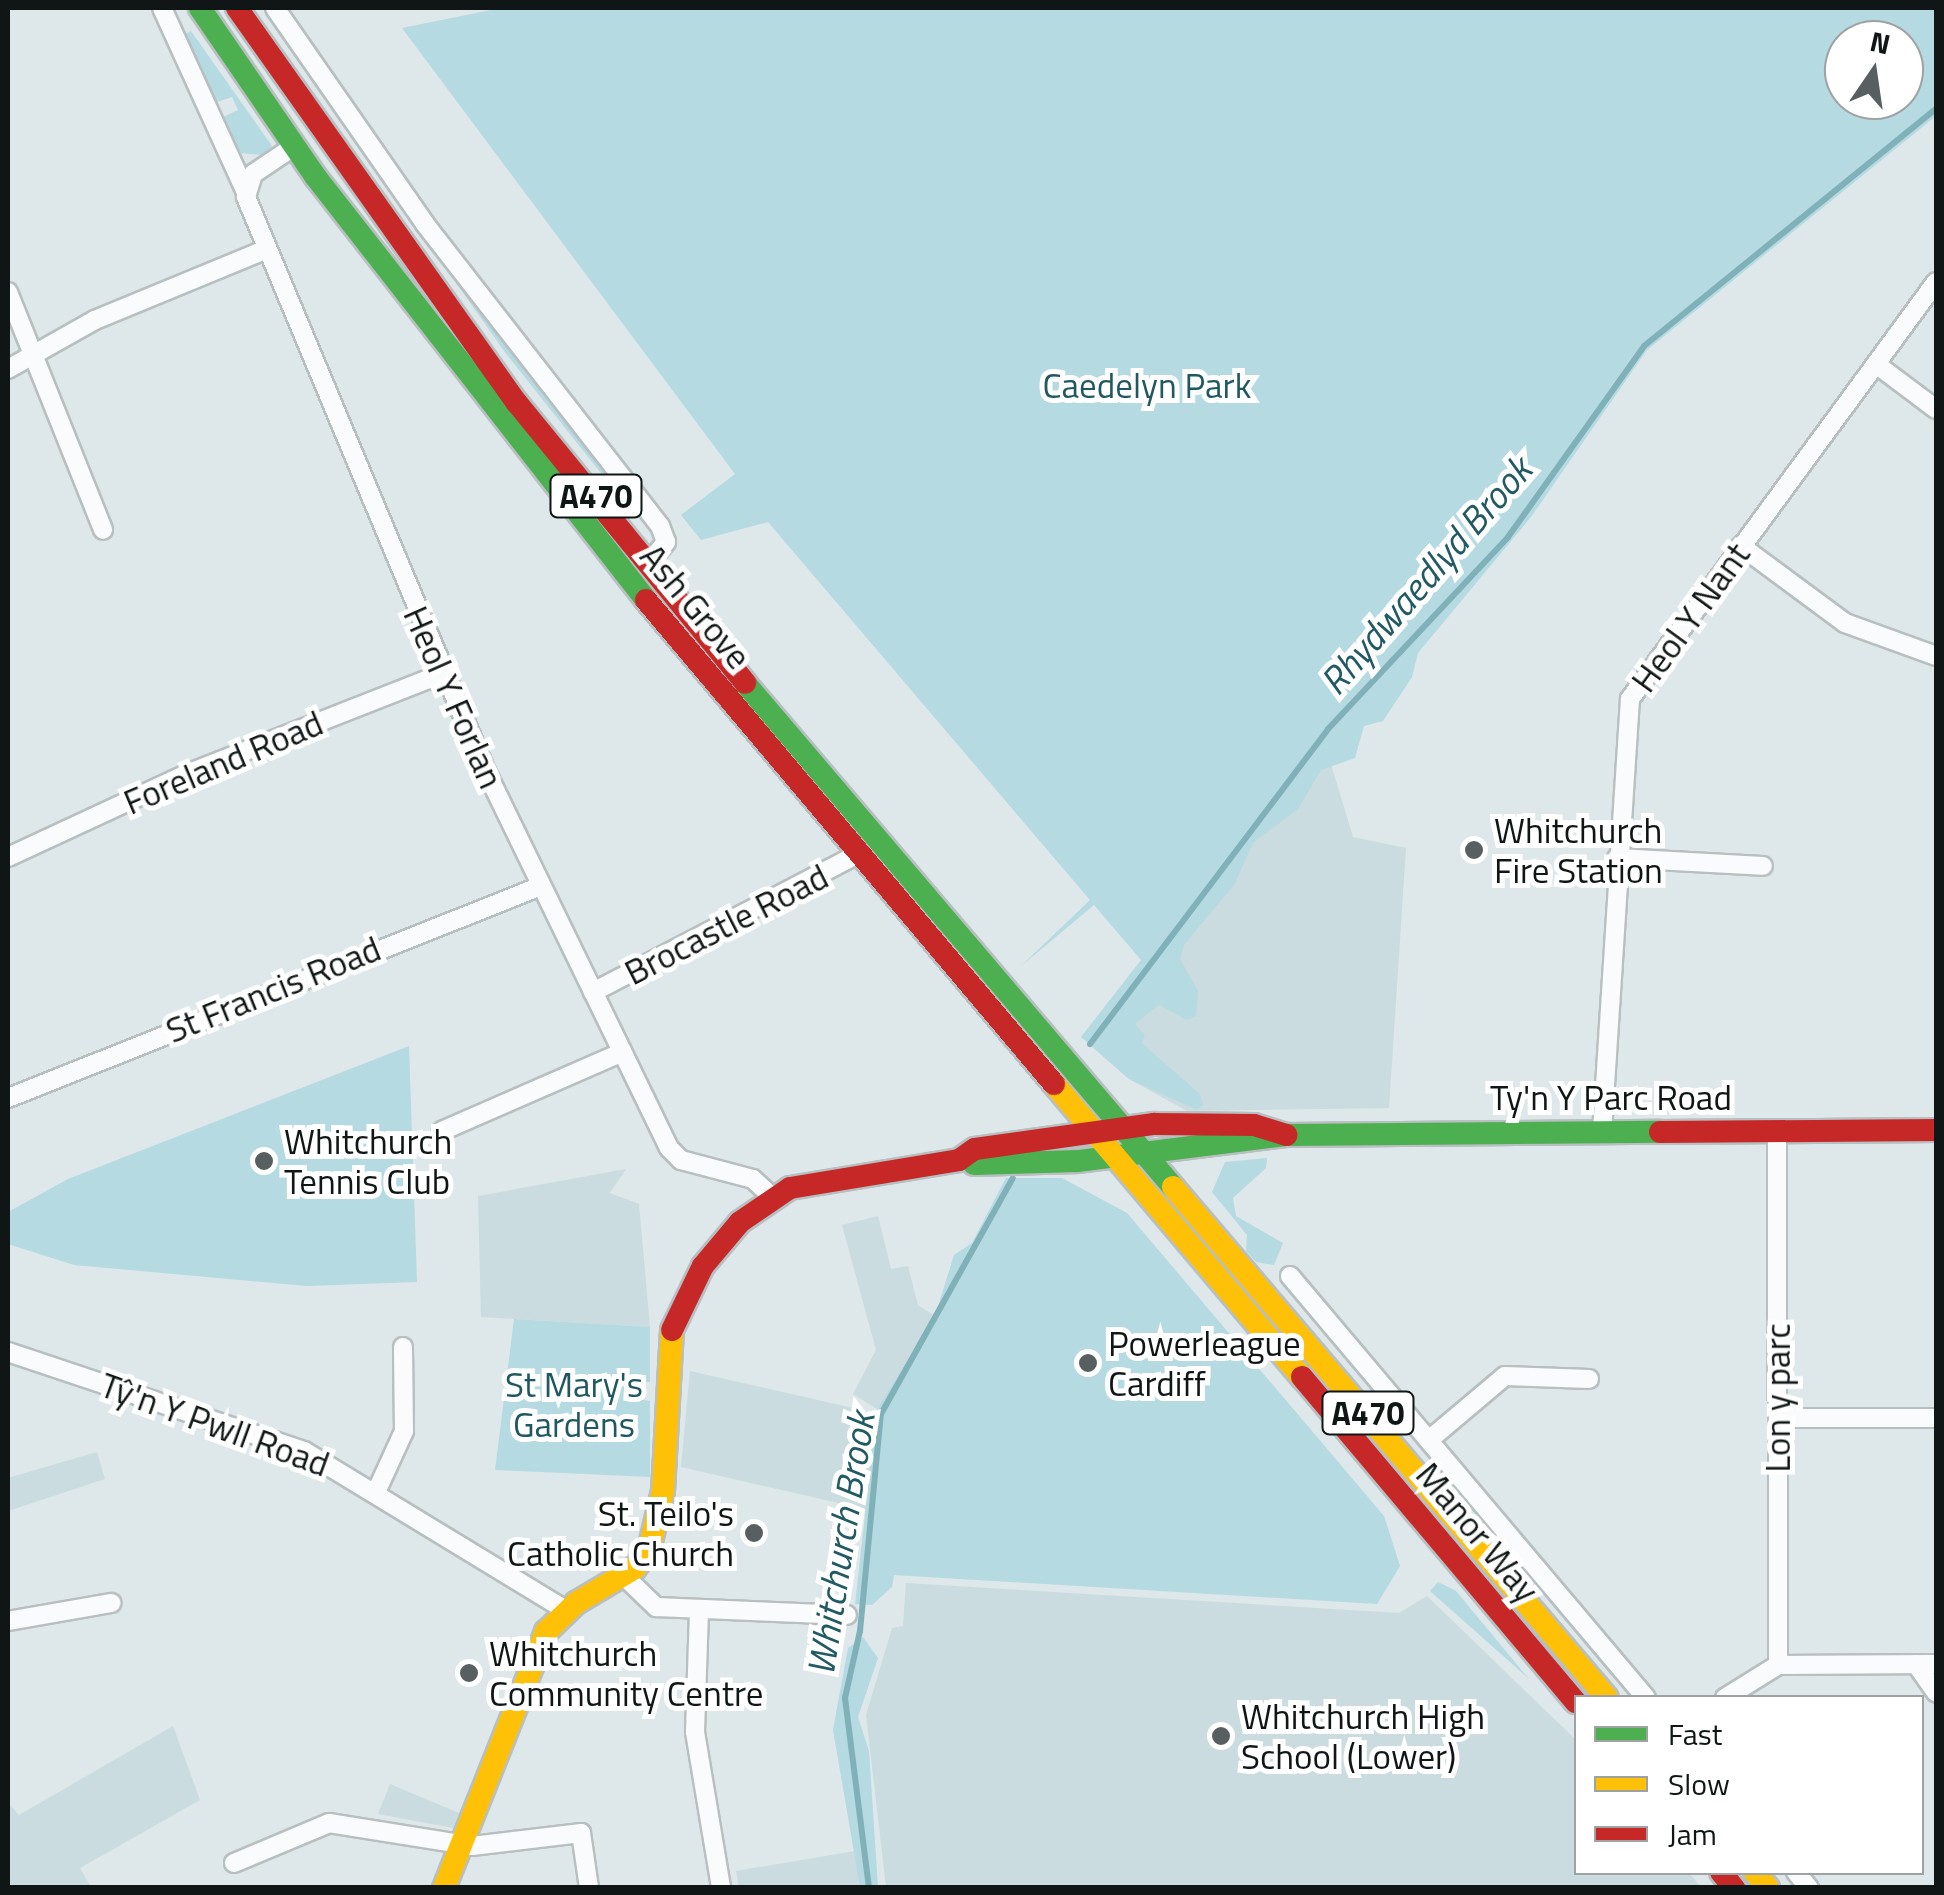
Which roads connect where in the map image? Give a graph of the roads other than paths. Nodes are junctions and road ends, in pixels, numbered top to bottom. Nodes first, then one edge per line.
1 (162, 8) edge
2 (200, 8) edge
3 (238, 8) edge
4 (275, 8) edge
5 (296, 145) junction
6 (245, 190) junction
7 (267, 249) junction
8 (1936, 282) edge
9 (8, 292) edge
10 (32, 354) junction
11 (1876, 364) junction
12 (8, 370) edge
13 (1936, 409) edge
14 (104, 530) dead end
15 (1740, 546) junction
16 (649, 563) junction
17 (1936, 656) edge
18 (442, 674) junction
19 (858, 854) junction
20 (8, 857) edge
21 (1617, 858) junction
22 (1763, 866) dead end
23 (541, 886) junction
24 (593, 992) junction
25 (623, 1052) junction
26 (8, 1098) edge
27 (1111, 1130) junction
28 (1936, 1130) edge
29 (442, 1131) dead end
30 (1777, 1131) junction
31 (1602, 1132) junction
32 (1286, 1134) junction
33 (1129, 1153) junction
34 (960, 1160) junction
35 (772, 1197) junction
36 (1290, 1276) dead end
37 (403, 1347) dead end
38 (8, 1352) edge
39 (1589, 1379) dead end
40 (1778, 1418) junction
41 (1936, 1418) edge
42 (1430, 1440) junction
43 (376, 1490) junction
44 (624, 1576) junction
45 (111, 1604) dead end
46 (566, 1610) junction
47 (699, 1611) junction
48 (848, 1616) dead end
49 (8, 1620) edge
50 (1916, 1664) junction
51 (1936, 1664) edge
52 (1778, 1665) junction
53 (1936, 1693) edge
54 (1604, 1695) edge
55 (1643, 1695) edge
56 (1730, 1695) edge
57 (1574, 1700) edge
58 (462, 1845) junction
59 (234, 1863) dead end
60 (444, 1888) edge
61 (589, 1888) edge
62 (722, 1888) edge

1 - 6 street, Heol Y Forlan
2 - 5 main road, Ash Grove / A470
3 - 16 main road, Ash Grove / A470
4 - 16 street, Ash Grove
5 - 6 street
5 - 19 main road, Ash Grove / A470
6 - 7 street, Heol Y Forlan
7 - 10 street
7 - 18 street, Heol Y Forlan
8 - 11 street, Heol Y Nant
9 - 10 street
10 - 12 street
10 - 14 street
11 - 13 street
11 - 15 street, Heol Y Nant
15 - 17 street
15 - 21 street, Heol Y Nant
16 - 27 main road, Ash Grove / A470
18 - 20 street, Foreland Road
18 - 23 street, Heol Y Forlan
19 - 24 street, Brocastle Road
19 - 27 main road, Ash Grove / A470
21 - 22 street
21 - 31 street, Heol Y Nant
23 - 24 street, Heol Y Forlan
23 - 26 street, St Francis Road
24 - 25 street, Heol Y Forlan
25 - 29 street
25 - 35 street, Heol Y Forlan
27 - 32 main road, Ty'n Y Parc Road
27 - 33 main road, Manor Way / A470
27 - 33 main road, Manor Way / A470
27 - 34 main road, Ty'n Y Parc Road
28 - 30 main road, Ty'n Y Parc Road
30 - 31 main road, Ty'n Y Parc Road
30 - 40 street, Lon y parc
31 - 32 main road, Ty'n Y Parc Road
32 - 33 main road, Ty'n Y Parc Road
33 - 34 main road, Ty'n Y Parc Road
33 - 54 main road, Manor Way / A470
33 - 57 main road, Manor Way / A470
34 - 35 main road
35 - 44 main road
36 - 42 street, Manor Way
37 - 43 street
38 - 43 street, Tŷ'n Y Pwll Road
39 - 42 street
40 - 41 street
40 - 52 street, Lon y parc
42 - 55 street, Manor Way
43 - 46 street, Tŷ'n Y Pwll Road
44 - 46 main road
44 - 47 street
45 - 49 street
46 - 58 main road
47 - 48 street
47 - 62 street
50 - 51 street
50 - 52 street
50 - 53 street
52 - 56 street
58 - 59 street
58 - 60 main road
58 - 61 street

